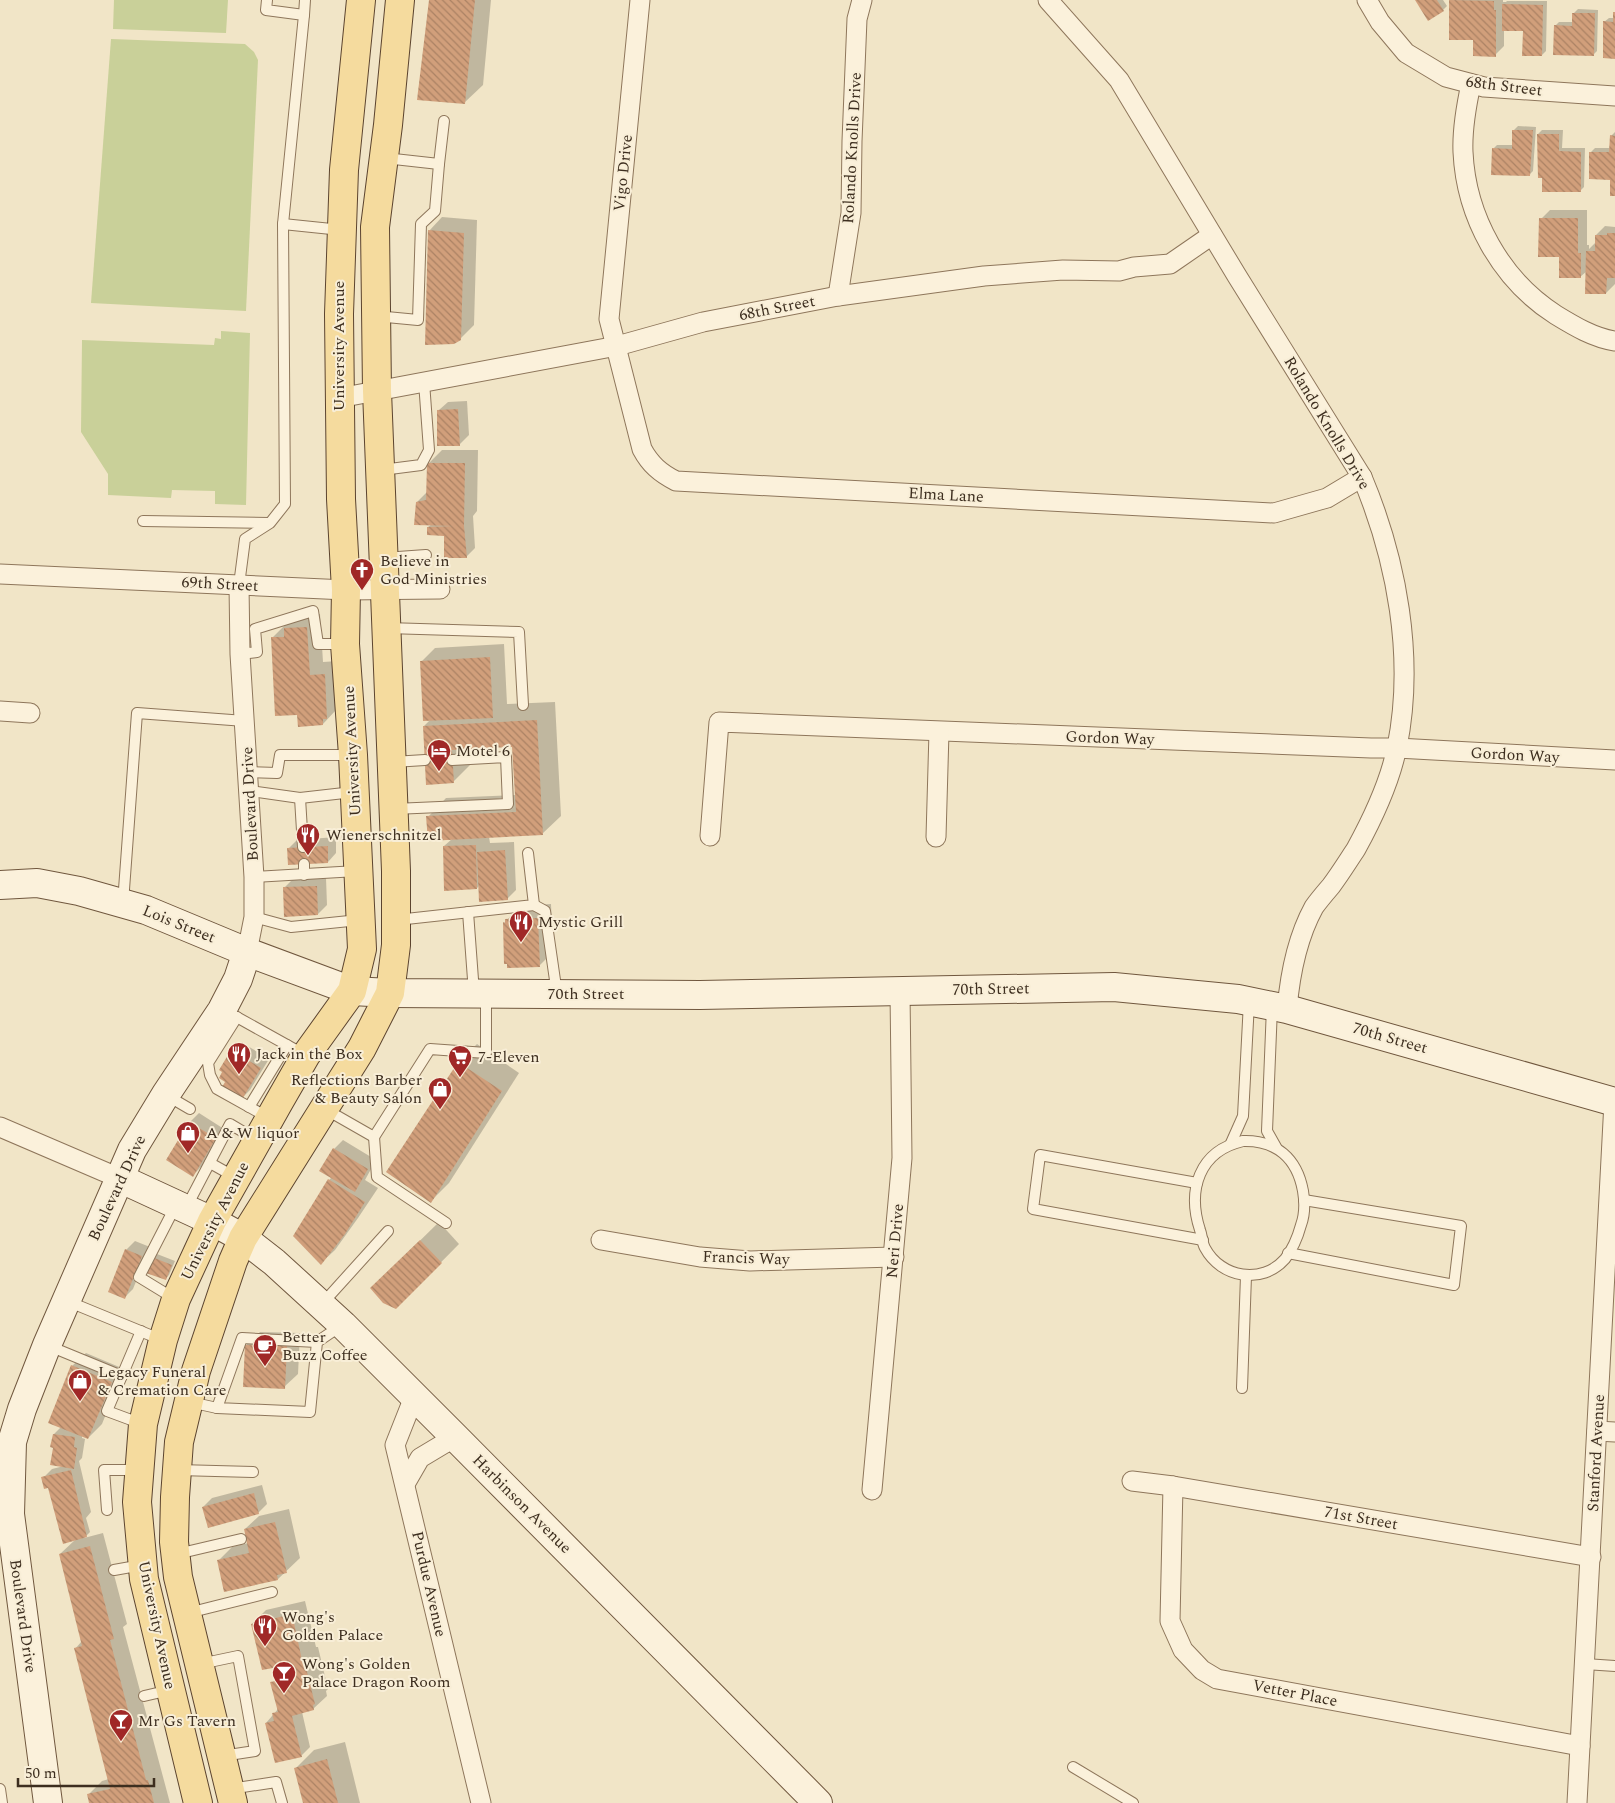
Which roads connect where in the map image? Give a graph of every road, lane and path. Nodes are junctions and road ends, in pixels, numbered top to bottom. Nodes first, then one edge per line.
1 (267, 0) edge
2 (305, 0) edge
3 (361, 0) edge
4 (400, 0) edge
5 (640, 0) edge
6 (862, 0) edge
7 (1048, 0) edge
8 (1367, 0) edge
9 (304, 15) junction
10 (1471, 84) junction
11 (1615, 96) edge
12 (444, 121) dead end
13 (384, 158) junction
14 (439, 164) junction
15 (283, 224) junction
16 (341, 230) junction
17 (1212, 235) junction
18 (838, 296) junction
19 (376, 316) junction
20 (1615, 341) edge
21 (617, 346) junction
22 (424, 382) junction
23 (377, 391) junction
24 (340, 398) junction
25 (380, 471) junction
26 (1362, 477) junction
27 (143, 521) dead end
28 (270, 523) junction
29 (426, 555) dead end
30 (383, 558) junction
31 (0, 574) edge
32 (239, 585) junction
33 (384, 589) junction
34 (440, 589) dead end
35 (346, 590) junction
36 (386, 628) junction
37 (345, 644) junction
38 (240, 654) junction
39 (523, 705) dead end
40 (0, 711) edge
41 (30, 713) dead end
42 (245, 721) junction
43 (939, 732) junction
44 (1397, 748) junction
45 (353, 755) junction
46 (425, 760) dead end
47 (452, 760) dead end
48 (1615, 760) edge
49 (391, 762) junction
50 (248, 772) junction
51 (250, 791) junction
52 (354, 792) junction
53 (300, 798) junction
54 (394, 809) junction
55 (710, 836) dead end
56 (936, 837) dead end
57 (303, 847) dead end
58 (528, 853) dead end
59 (358, 871) junction
60 (254, 877) junction
61 (0, 885) edge
62 (123, 904) junction
63 (534, 905) junction
64 (468, 912) junction
65 (254, 917) junction
66 (361, 919) junction
67 (396, 920) junction
68 (247, 952) junction
69 (352, 990) junction
70 (900, 991) junction
71 (390, 993) junction
72 (480, 993) junction
73 (557, 994) junction
74 (1270, 1005) junction
75 (230, 1013) junction
76 (296, 1050) junction
77 (166, 1094) junction
78 (1614, 1102) edge
79 (325, 1108) junction
80 (190, 1109) dead end
81 (259, 1122) junction
82 (0, 1127) edge
83 (374, 1137) junction
84 (1231, 1143) junction
85 (1277, 1148) junction
86 (210, 1163) junction
87 (119, 1178) junction
88 (237, 1178) junction
89 (1197, 1183) junction
90 (1304, 1200) junction
91 (181, 1207) junction
92 (212, 1221) junction
93 (446, 1223) dead end
94 (388, 1231) dead end
95 (243, 1238) junction
96 (601, 1240) dead end
97 (1203, 1240) junction
98 (1288, 1253) junction
99 (894, 1257) junction
100 (1246, 1276) junction
101 (176, 1299) junction
102 (66, 1300) junction
103 (322, 1305) junction
104 (342, 1325) junction
105 (152, 1336) junction
106 (317, 1342) junction
107 (47, 1345) junction
108 (122, 1376) junction
109 (1242, 1388) dead end
110 (414, 1397) junction
111 (189, 1402) junction
112 (218, 1408) junction
113 (143, 1424) junction
114 (1606, 1431) edge
115 (455, 1437) junction
116 (140, 1470) junction
117 (177, 1470) junction
118 (253, 1472) dead end
119 (1132, 1481) dead end
120 (405, 1484) junction
121 (1173, 1486) junction
122 (872, 1490) dead end
123 (106, 1510) dead end
124 (241, 1539) dead end
125 (176, 1555) junction
126 (1591, 1557) junction
127 (143, 1565) junction
128 (114, 1570) dead end
129 (272, 1592) dead end
130 (187, 1614) junction
131 (199, 1664) junction
132 (1585, 1664) junction
133 (1615, 1666) edge
134 (171, 1690) junction
135 (144, 1696) dead end
136 (1580, 1746) junction
137 (221, 1756) junction
138 (1073, 1767) dead end
139 (0, 1789) edge
140 (231, 1796) edge
141 (2, 1803) edge
142 (48, 1803) edge
143 (198, 1803) edge
144 (282, 1803) edge
145 (481, 1803) edge
146 (818, 1803) edge
147 (1133, 1803) edge
148 (1577, 1803) edge

1 - 9 lane
2 - 9 lane
3 - 16 main road, University Avenue
4 - 13 main road, University Avenue
5 - 21 street, Vigo Drive
6 - 18 street, Rolando Knolls Drive
7 - 17 street, Rolando Knolls Drive
8 - 10 street, 68th Street
9 - 15 lane
10 - 11 street, 68th Street
10 - 20 street
12 - 14 lane
13 - 14 lane
13 - 19 main road, University Avenue
14 - 19 lane
15 - 16 lane
15 - 28 lane
16 - 24 main road, University Avenue
17 - 18 street, 68th Street
17 - 26 street, Rolando Knolls Drive
18 - 21 street, 68th Street
19 - 23 main road, University Avenue
21 - 22 street, 68th Street
21 - 26 street, Elma Lane
22 - 23 street, 68th Street
22 - 25 lane
23 - 24 street, 68th Street
23 - 25 main road, University Avenue
24 - 35 main road, University Avenue
25 - 30 main road, University Avenue
26 - 44 street, Rolando Knolls Drive
27 - 28 lane
28 - 32 lane
29 - 30 lane
30 - 33 main road, University Avenue
31 - 32 street, 69th Street
32 - 35 street, 69th Street
32 - 38 street, Boulevard Drive
33 - 34 street, 69th Street
33 - 35 street, 69th Street
33 - 36 main road, University Avenue
35 - 37 main road, University Avenue
36 - 39 lane
36 - 49 main road, University Avenue
37 - 38 lane
37 - 45 main road, University Avenue
38 - 42 street, Boulevard Drive
40 - 41 street
42 - 50 street, Boulevard Drive
42 - 62 lane
43 - 44 street, Gordon Way
43 - 55 street, Gordon Way
43 - 56 street
44 - 48 street, Gordon Way
44 - 74 street, Rolando Knolls Drive
45 - 50 lane
45 - 52 main road, University Avenue
46 - 49 lane
47 - 54 lane
49 - 54 main road, University Avenue
50 - 51 street, Boulevard Drive
51 - 53 lane
51 - 60 street, Boulevard Drive
52 - 53 lane
52 - 59 main road, University Avenue
53 - 57 lane
54 - 67 main road, University Avenue
58 - 63 lane
59 - 60 lane
59 - 66 main road, University Avenue
60 - 65 street, Boulevard Drive
61 - 62 street, Lois Street
62 - 68 street, Lois Street
63 - 64 lane
63 - 73 lane
64 - 67 lane
64 - 72 lane
65 - 66 lane
65 - 68 street, Boulevard Drive
66 - 69 main road, University Avenue
67 - 71 main road, University Avenue
68 - 69 street, Lois Street
68 - 75 street, Boulevard Drive
69 - 71 street, 70th Street
69 - 76 main road, University Avenue
70 - 73 street, 70th Street
70 - 74 street, 70th Street
70 - 99 street, Neri Drive
71 - 72 street, 70th Street
71 - 79 main road, University Avenue
72 - 73 street, 70th Street
72 - 83 lane
74 - 78 street, 70th Street
74 - 84 lane
74 - 85 lane
75 - 76 lane
75 - 77 street, Boulevard Drive
75 - 81 lane
76 - 81 main road, University Avenue
77 - 80 lane
77 - 87 street, Boulevard Drive
78 - 114 street, Stanford Avenue
79 - 83 lane
79 - 95 main road, University Avenue
81 - 86 lane
81 - 88 main road, University Avenue
82 - 87 street
83 - 93 lane
84 - 85 lane
84 - 89 lane
85 - 90 lane
86 - 88 lane
86 - 91 lane
87 - 91 street, Harbinson Avenue
87 - 102 street, Boulevard Drive
88 - 92 main road, University Avenue
89 - 97 lane
89 - 97 lane
90 - 98 lane
90 - 98 lane
91 - 92 street, Harbinson Avenue
91 - 101 lane
92 - 95 street, Harbinson Avenue
92 - 101 main road, University Avenue
94 - 103 lane
95 - 103 street, Harbinson Avenue
95 - 111 main road, University Avenue
96 - 99 street, Francis Way
97 - 100 lane
98 - 100 lane
99 - 122 street, Neri Drive
100 - 109 lane
101 - 105 main road, University Avenue
102 - 105 lane
102 - 107 street, Boulevard Drive
103 - 104 street, Harbinson Avenue
104 - 106 lane
104 - 110 street, Harbinson Avenue
105 - 108 lane
105 - 113 main road, University Avenue
106 - 112 lane
106 - 112 lane
107 - 108 lane
107 - 142 street, Boulevard Drive
108 - 113 lane
110 - 115 street, Harbinson Avenue
110 - 120 street, Purdue Avenue
111 - 112 lane
111 - 117 main road, University Avenue
113 - 116 main road, University Avenue
114 - 126 street, Stanford Avenue
115 - 120 street
115 - 146 street, Harbinson Avenue
116 - 123 lane
116 - 127 main road, University Avenue
117 - 118 lane
117 - 125 main road, University Avenue
119 - 121 street, 71st Street
120 - 145 street, Purdue Avenue
121 - 126 street, 71st Street
121 - 136 street, Vetter Place
124 - 125 lane
125 - 130 main road, University Avenue
126 - 132 street, Stanford Avenue
127 - 128 lane
127 - 134 main road, University Avenue
129 - 130 lane
130 - 131 main road, University Avenue
131 - 137 main road, University Avenue
131 - 137 lane
132 - 133 lane
132 - 136 street, Stanford Avenue
134 - 135 lane
134 - 143 main road, University Avenue
136 - 148 street, Stanford Avenue
137 - 140 main road, University Avenue
138 - 147 lane
139 - 141 lane
140 - 144 lane

